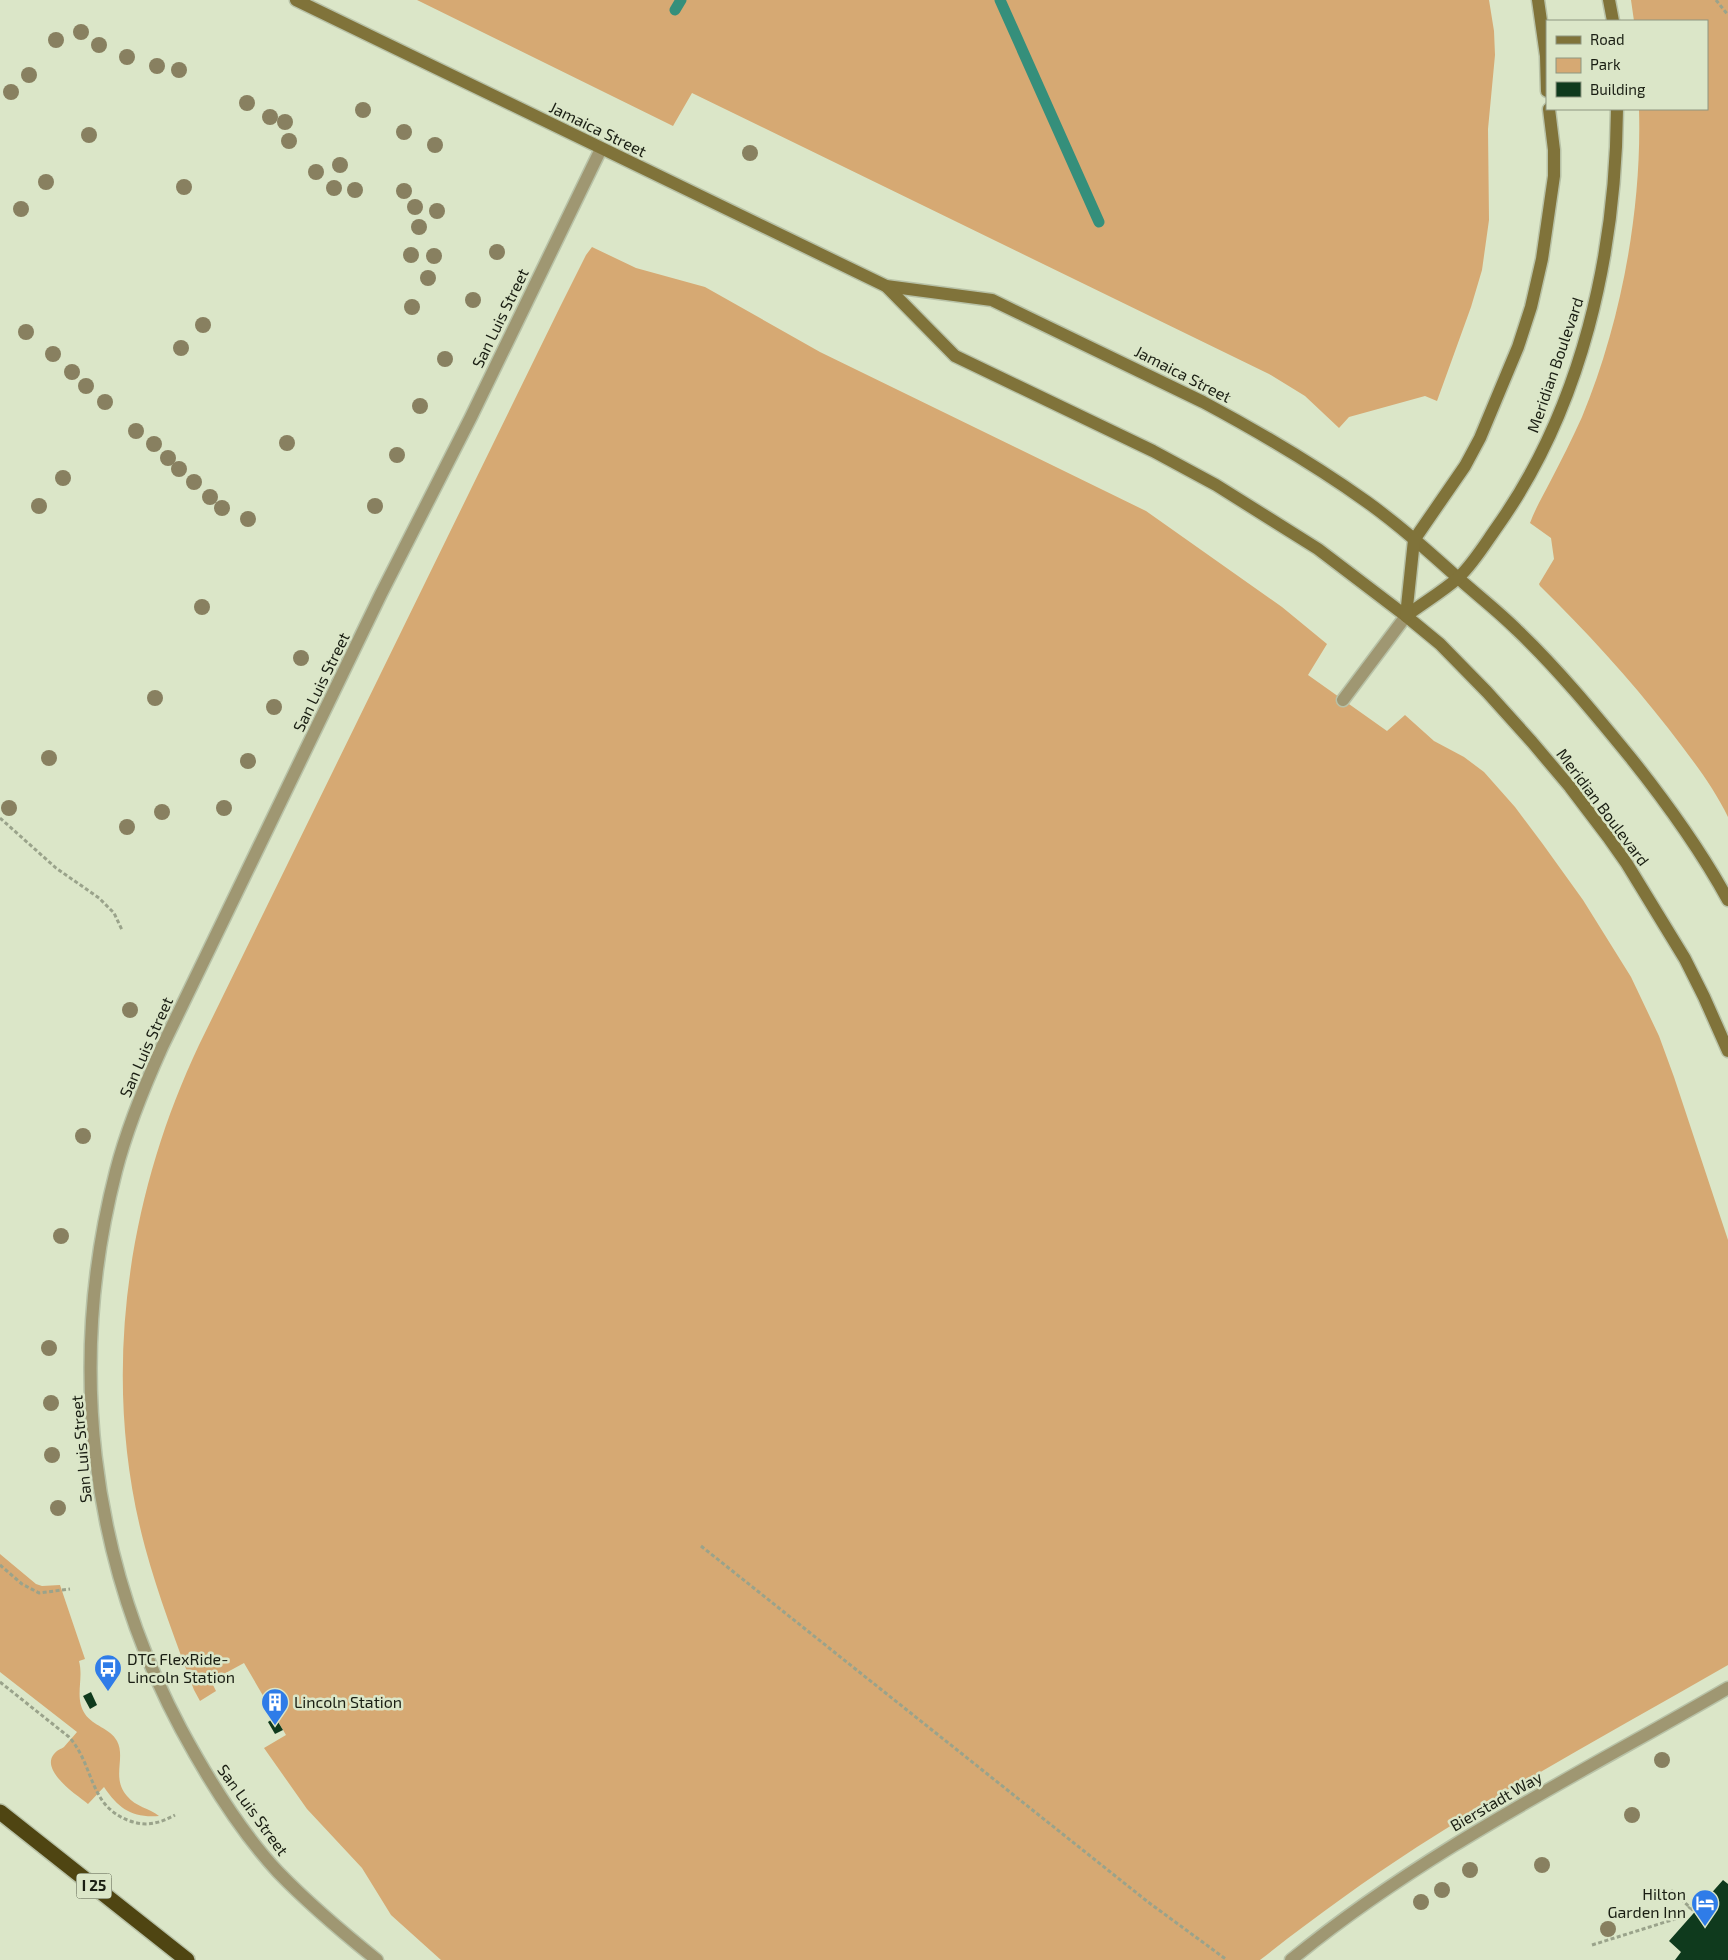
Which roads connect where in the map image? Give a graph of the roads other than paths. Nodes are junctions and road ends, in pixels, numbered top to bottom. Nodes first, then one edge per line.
1 (296, 0) edge
2 (1538, 0) edge
3 (1609, 0) edge
4 (1613, 20) edge
5 (1546, 56) edge
6 (1548, 110) edge
7 (1617, 110) edge
8 (601, 149) junction
9 (886, 286) junction
10 (1414, 540) junction
11 (1458, 578) junction
12 (1406, 616) junction
13 (1342, 700) dead end
14 (1728, 900) edge
15 (1728, 1052) edge
16 (1728, 1688) edge
17 (0, 1812) edge
18 (187, 1960) edge
19 (377, 1960) edge
20 (1291, 1960) edge

1 - 8 main road, Jamaica Street
2 - 5 main road
3 - 4 main road
6 - 10 main road
7 - 11 main road, Meridian Boulevard
8 - 9 main road, Jamaica Street
8 - 19 street, San Luis Street
9 - 10 main road, Jamaica Street
9 - 12 main road, Jamaica Street
10 - 11 main road, Jamaica Street
10 - 12 main road
11 - 12 main road, Meridian Boulevard
11 - 14 main road
12 - 13 street
12 - 15 main road, Meridian Boulevard
16 - 20 street, Bierstadt Way
17 - 18 highway, I 25

